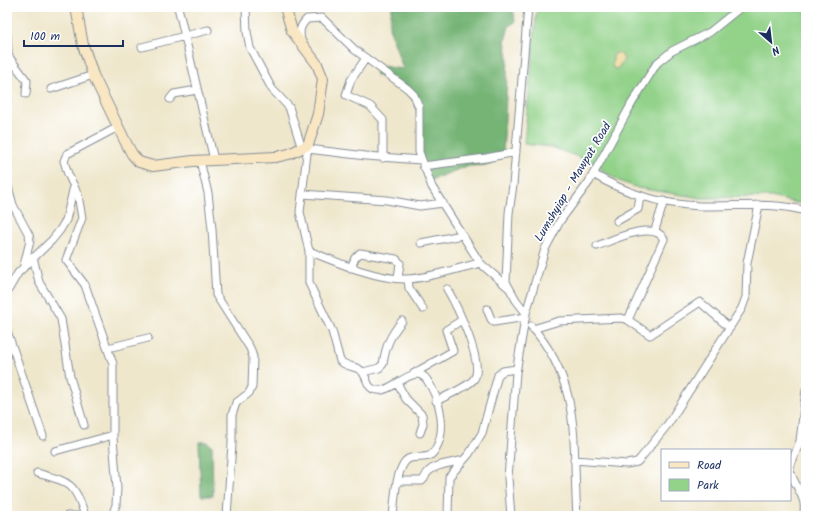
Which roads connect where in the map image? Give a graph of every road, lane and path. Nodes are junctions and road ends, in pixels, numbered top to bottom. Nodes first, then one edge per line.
1 (76, 7) edge
2 (178, 7) edge
3 (246, 7) edge
4 (285, 7) edge
5 (528, 7) edge
6 (741, 7) edge
7 (208, 30) dead end
8 (7, 34) edge
9 (185, 37) junction
10 (301, 42) junction
11 (142, 47) dead end
12 (8, 53) edge
13 (366, 58) junction
14 (8, 72) edge
15 (94, 75) junction
16 (51, 89) dead end
17 (197, 90) junction
18 (7, 92) edge
19 (26, 94) dead end
20 (170, 99) dead end
21 (7, 100) edge
22 (118, 127) junction
23 (303, 144) junction
24 (516, 152) junction
25 (383, 158) junction
26 (214, 160) junction
27 (200, 161) junction
28 (422, 163) junction
29 (593, 174) junction
30 (7, 183) edge
31 (74, 186) junction
32 (302, 194) junction
33 (640, 196) junction
34 (664, 201) junction
35 (443, 203) junction
36 (759, 205) junction
37 (806, 211) edge
38 (617, 221) dead end
39 (655, 230) junction
40 (462, 235) junction
41 (421, 243) dead end
42 (597, 246) dead end
43 (309, 251) junction
44 (33, 258) junction
45 (480, 263) junction
46 (24, 265) junction
47 (351, 268) junction
48 (398, 278) junction
49 (408, 279) junction
50 (509, 288) junction
51 (447, 289) dead end
52 (7, 292) edge
53 (422, 309) dead end
54 (487, 310) dead end
55 (526, 317) junction
56 (462, 320) junction
57 (628, 320) junction
58 (402, 321) dead end
59 (730, 328) junction
60 (533, 329) junction
61 (7, 333) edge
62 (148, 338) dead end
63 (108, 348) junction
64 (516, 369) junction
65 (363, 372) junction
66 (413, 374) junction
67 (397, 383) junction
68 (806, 390) edge
69 (436, 401) junction
70 (84, 425) dead end
71 (420, 433) dead end
72 (113, 435) junction
73 (43, 436) dead end
74 (55, 451) dead end
75 (463, 460) junction
76 (574, 460) junction
77 (791, 465) edge
78 (791, 471) edge
79 (37, 473) dead end
80 (398, 481) junction
81 (67, 516) edge
82 (85, 516) edge
83 (112, 516) edge
84 (227, 516) edge
85 (393, 516) edge
86 (448, 516) edge
87 (511, 516) edge
88 (577, 516) edge
89 (804, 516) edge

1 - 15 street
2 - 9 street
3 - 23 street
4 - 10 street
5 - 24 street
6 - 29 street, Lumshyiap - Mawpat Road
7 - 9 street
8 - 12 street
9 - 11 street
9 - 17 street
10 - 13 street
10 - 23 street
12 - 14 street
12 - 19 street
13 - 25 street
13 - 28 street
14 - 18 street
15 - 16 street
15 - 22 street
17 - 20 street
17 - 26 street
18 - 21 street
22 - 27 street
22 - 31 street
23 - 25 street
23 - 26 street
23 - 32 street
24 - 28 street
24 - 50 street
25 - 28 street
26 - 27 street
27 - 84 street
28 - 35 street
29 - 33 street
29 - 55 street, Lumshyiap - Mawpat Road
30 - 46 street
31 - 44 street
31 - 63 street
32 - 35 street
32 - 43 street
33 - 34 street
33 - 38 street
34 - 36 street
34 - 39 street
35 - 40 street
36 - 37 street
36 - 59 street
39 - 42 street
39 - 57 street
40 - 41 street
40 - 45 street
43 - 47 street
43 - 65 street
44 - 46 street
44 - 70 street
45 - 49 street
45 - 50 street
46 - 52 street
47 - 48 street
47 - 48 street
48 - 49 street
49 - 53 street
50 - 55 street
51 - 56 street
54 - 55 street
55 - 60 street
55 - 64 street, Lumshyiap - Mawpat Road
56 - 66 street
56 - 69 street
57 - 59 street
57 - 60 street
58 - 65 street
59 - 76 street
60 - 76 street
61 - 73 street
62 - 63 street
63 - 72 street
64 - 75 street
64 - 87 street, Lumshyiap - Mawpat Road
65 - 67 street
66 - 67 street
66 - 69 street
67 - 71 street
68 - 77 street
69 - 80 street
72 - 74 street
72 - 83 street
75 - 80 street
75 - 86 street
76 - 88 street
78 - 89 street
79 - 82 street
80 - 85 street
81 - 82 street

